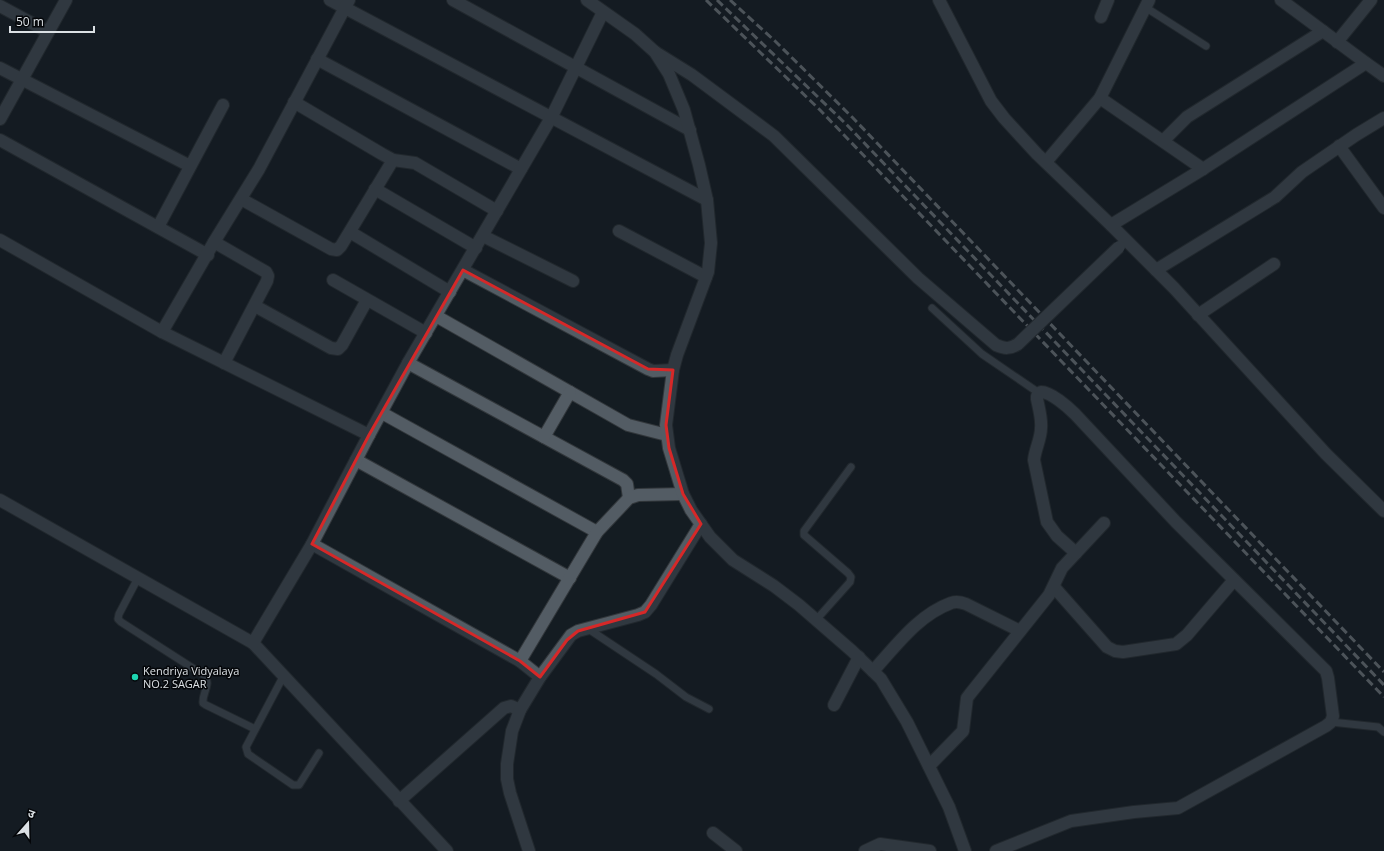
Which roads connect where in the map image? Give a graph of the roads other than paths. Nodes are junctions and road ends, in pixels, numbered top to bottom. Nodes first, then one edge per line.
1 (66, 0) edge
2 (330, 0) edge
3 (453, 0) edge
4 (587, 0) edge
5 (939, 0) edge
6 (1108, 0) edge
7 (1281, 0) edge
8 (1371, 0) edge
9 (347, 4) edge
10 (1147, 4) edge
11 (0, 6) edge
12 (603, 12) junction
13 (1101, 17) dead end
14 (1323, 31) junction
15 (48, 32) junction
16 (1337, 42) junction
17 (1206, 46) dead end
18 (655, 52) junction
19 (317, 59) junction
20 (1366, 64) junction
21 (575, 67) junction
22 (0, 68) edge
23 (1384, 76) edge
24 (22, 79) junction
25 (1100, 98) junction
26 (294, 102) junction
27 (223, 104) dead end
28 (552, 116) junction
29 (1384, 118) edge
30 (0, 119) edge
31 (690, 130) junction
32 (0, 140) edge
33 (1162, 142) junction
34 (1339, 146) junction
35 (393, 160) junction
36 (1046, 162) junction
37 (190, 166) junction
38 (521, 169) junction
39 (1203, 170) junction
40 (375, 189) junction
41 (241, 199) junction
42 (707, 200) junction
43 (1384, 208) edge
44 (497, 211) junction
45 (1111, 225) junction
46 (158, 227) junction
47 (620, 231) dead end
48 (350, 232) junction
49 (483, 236) junction
50 (0, 240) edge
51 (214, 242) junction
52 (1122, 243) junction
53 (476, 248) junction
54 (208, 255) junction
55 (1274, 264) dead end
56 (464, 270) junction
57 (1156, 270) junction
58 (706, 277) junction
59 (333, 280) dead end
60 (573, 281) dead end
61 (450, 292) junction
62 (367, 300) junction
63 (254, 306) junction
64 (932, 308) dead end
65 (1198, 315) junction
66 (436, 316) junction
67 (162, 332) junction
68 (426, 333) junction
69 (224, 363) junction
70 (408, 363) junction
71 (673, 370) junction
72 (570, 392) junction
73 (1039, 393) junction
74 (382, 413) junction
75 (368, 435) junction
76 (667, 435) junction
77 (544, 437) junction
78 (356, 460) junction
79 (851, 467) dead end
80 (683, 494) junction
81 (629, 498) junction
82 (0, 500) edge
83 (1384, 511) edge
84 (1104, 523) dead end
85 (701, 524) junction
86 (597, 532) junction
87 (312, 544) junction
88 (1076, 553) junction
89 (138, 578) junction
90 (570, 578) junction
91 (1234, 580) junction
92 (1054, 587) junction
93 (816, 620) junction
94 (587, 628) junction
95 (1020, 631) junction
96 (253, 643) junction
97 (859, 657) junction
98 (520, 661) junction
99 (873, 671) junction
100 (284, 675) junction
101 (540, 677) junction
102 (834, 705) dead end
103 (708, 709) dead end
104 (520, 710) junction
105 (1331, 722) junction
106 (255, 729) junction
107 (1384, 732) edge
108 (319, 753) dead end
109 (929, 766) junction
110 (399, 801) junction
111 (713, 833) dead end
112 (447, 851) edge
113 (529, 851) edge
114 (736, 851) edge
115 (865, 851) edge
116 (930, 851) edge
117 (965, 851) edge
118 (996, 851) edge

1 - 15 street
2 - 9 street
3 - 21 street
4 - 12 street
5 - 36 street
6 - 13 street
7 - 14 street
8 - 16 street
9 - 19 street
9 - 28 street
10 - 17 lane
10 - 25 street
11 - 15 street
12 - 18 street
12 - 21 street
14 - 16 street
14 - 33 street
15 - 24 street
16 - 20 street
18 - 31 street
18 - 52 street, bridge
19 - 26 street
19 - 38 street
20 - 23 street
20 - 39 street
21 - 28 street
21 - 31 street
22 - 24 street
24 - 30 street
24 - 37 street
25 - 33 street
25 - 36 street
26 - 35 street
26 - 41 street
27 - 37 street
28 - 38 street
28 - 42 street
29 - 34 street
31 - 42 street
32 - 46 street
33 - 39 street
34 - 43 street
34 - 57 street
35 - 40 street
35 - 44 street
36 - 45 street
37 - 46 street
38 - 44 street
39 - 45 street
40 - 48 street
40 - 53 street
41 - 48 street
41 - 51 street
42 - 58 street
44 - 49 street
45 - 52 street
46 - 54 street
47 - 58 street
48 - 61 street
49 - 53 street
49 - 60 street
50 - 67 street
51 - 54 street
51 - 63 street
52 - 57 street
53 - 56 street
54 - 67 street
55 - 65 street
56 - 61 street
56 - 71 street
57 - 65 street
58 - 71 street
59 - 62 street
61 - 66 street
62 - 63 street
62 - 68 street
63 - 69 street
64 - 73 lane
65 - 83 street
66 - 68 street
66 - 72 street
67 - 69 street
68 - 70 street
69 - 75 street
70 - 74 street
70 - 77 street
71 - 76 street
72 - 76 street
72 - 77 street
73 - 88 street
73 - 91 street
74 - 75 street
74 - 86 street
75 - 78 street
76 - 80 street
77 - 81 street
78 - 87 street
78 - 90 street
79 - 93 lane
80 - 81 street
80 - 85 street
81 - 86 street
82 - 89 street
84 - 88 street
85 - 93 street
85 - 94 street
86 - 90 street
87 - 96 street
87 - 98 street
88 - 92 street
89 - 96 street
89 - 106 lane
90 - 98 street
91 - 92 street
91 - 105 street
92 - 95 street
93 - 97 street
94 - 101 street
94 - 103 lane
95 - 99 street
95 - 109 street
96 - 100 street
97 - 99 street
97 - 102 street
98 - 101 street
99 - 109 street
100 - 106 lane
100 - 110 street
101 - 104 street
104 - 110 street
104 - 113 street
105 - 107 lane
105 - 118 street
106 - 108 lane
109 - 117 street
110 - 112 street
111 - 114 street
115 - 116 street

